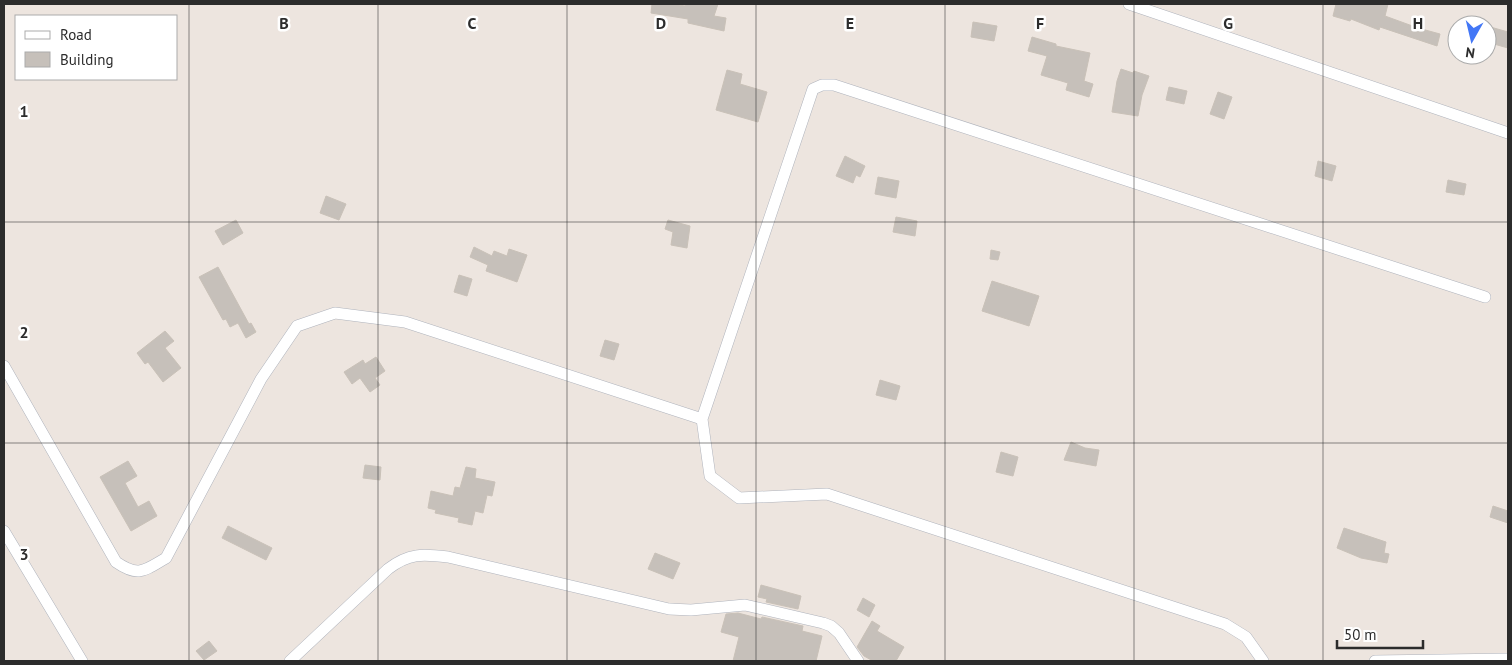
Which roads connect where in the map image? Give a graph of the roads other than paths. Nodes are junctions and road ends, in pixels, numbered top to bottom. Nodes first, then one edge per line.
1 (1129, 4) edge
2 (1508, 133) edge
3 (1485, 297) dead end
4 (4, 366) edge
5 (702, 419) junction
6 (4, 531) edge
7 (1508, 659) edge
8 (82, 661) edge
9 (290, 661) edge
10 (858, 661) edge
11 (1264, 661) edge
12 (1375, 661) edge

1 - 2 street
3 - 5 street
4 - 5 street
5 - 11 street
6 - 8 street
7 - 12 street
9 - 10 street

